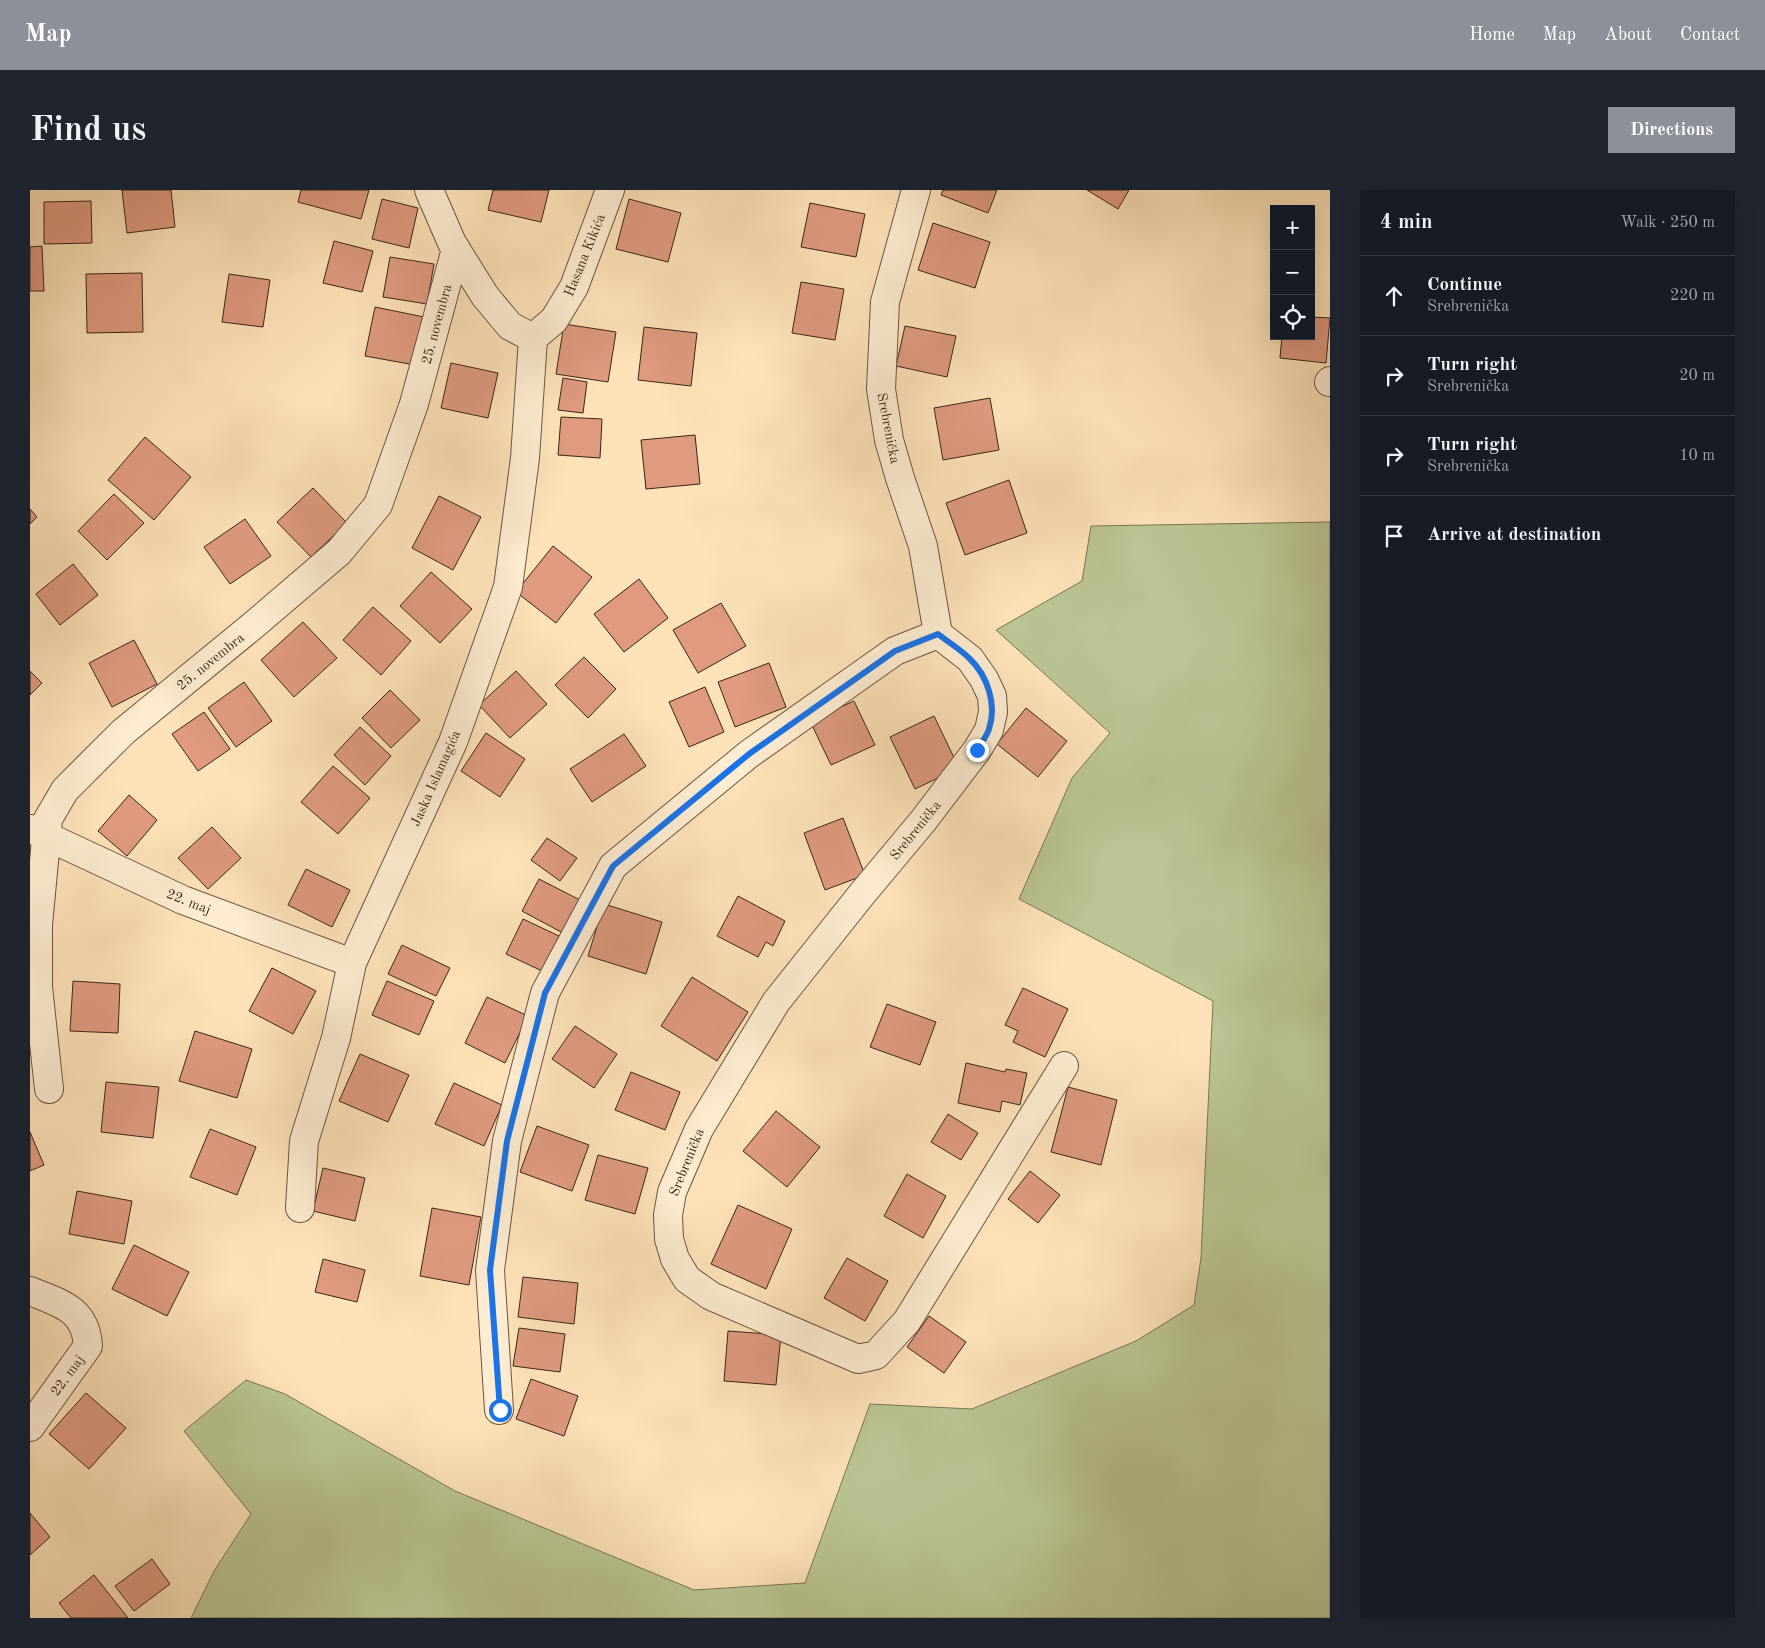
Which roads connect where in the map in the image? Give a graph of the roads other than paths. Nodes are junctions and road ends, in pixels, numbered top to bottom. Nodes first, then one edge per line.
1 (429, 190) edge
2 (610, 190) edge
3 (916, 190) edge
4 (456, 249) junction
5 (533, 338) junction
6 (938, 634) junction
7 (38, 833) edge
8 (352, 964) junction
9 (1064, 1066) dead end
10 (49, 1089) dead end
11 (300, 1208) dead end
12 (30, 1291) edge
13 (500, 1410) dead end
14 (30, 1427) edge

1 - 4 street
2 - 5 street, Hasana Kikića
3 - 6 street, Srebrenička
4 - 5 street
4 - 7 street, 25. novembra
5 - 8 street, Jaska Islamagića
6 - 9 street, Srebrenička
6 - 13 street
7 - 8 street, 22. maj
7 - 10 street, 25. novembra
8 - 11 street, Jaska Islamagića
12 - 14 street, 22. maj

